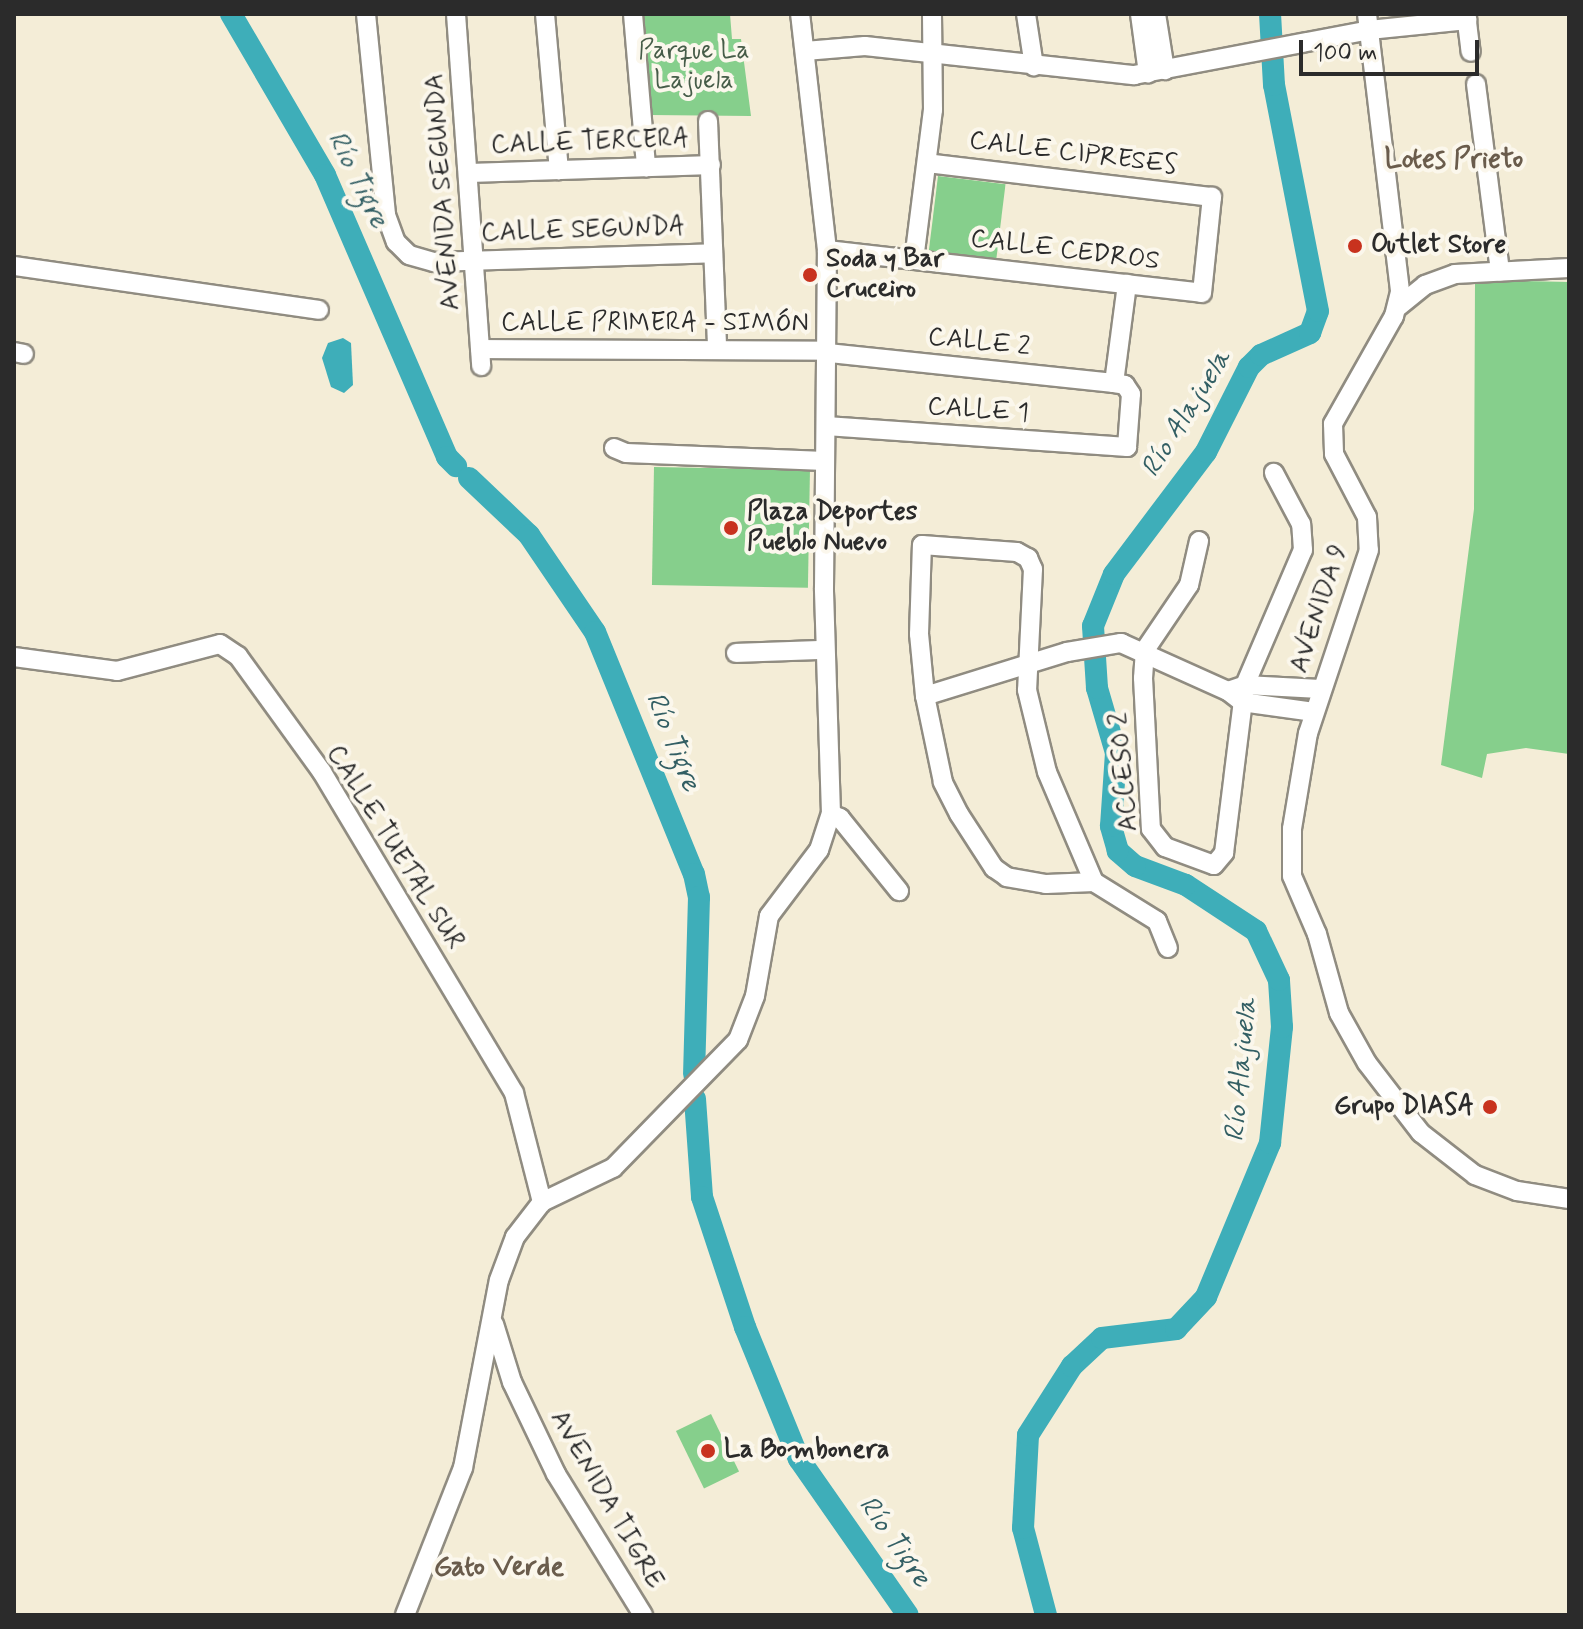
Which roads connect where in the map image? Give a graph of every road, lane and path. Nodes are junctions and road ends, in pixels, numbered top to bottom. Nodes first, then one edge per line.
1 (366, 14) edge
2 (456, 14) edge
3 (545, 14) edge
4 (633, 14) edge
5 (800, 14) edge
6 (932, 14) edge
7 (1026, 14) edge
8 (1140, 14) edge
9 (1156, 14) edge
10 (1466, 17) edge
11 (1368, 22) edge
12 (805, 51) junction
13 (1471, 52) dead end
14 (935, 55) junction
15 (1034, 66) junction
16 (1156, 72) junction
17 (1476, 84) dead end
18 (708, 121) dead end
19 (928, 163) junction
20 (711, 165) junction
21 (646, 167) junction
22 (559, 170) junction
23 (471, 173) junction
24 (827, 250) junction
25 (713, 253) junction
26 (914, 260) junction
27 (477, 261) junction
28 (14, 266) edge
29 (1569, 268) edge
30 (1500, 271) junction
31 (1399, 272) junction
32 (1127, 284) junction
33 (1425, 285) junction
34 (1202, 293) joint
35 (1398, 307) junction
36 (319, 310) dead end
37 (717, 349) junction
38 (828, 352) junction
39 (480, 358) joint
40 (1120, 384) junction
41 (826, 426) junction
42 (614, 448) dead end
43 (825, 461) junction
44 (1274, 473) dead end
45 (1199, 541) dead end
46 (824, 650) junction
47 (1145, 650) junction
48 (736, 653) dead end
49 (14, 657) edge
50 (1025, 664) junction
51 (1320, 689) junction
52 (1239, 693) junction
53 (925, 696) junction
54 (1314, 712) junction
55 (831, 814) junction
56 (1094, 882) junction
57 (899, 891) dead end
58 (1168, 948) dead end
59 (1569, 1199) edge
60 (542, 1202) junction
61 (493, 1321) junction
62 (405, 1615) edge
63 (643, 1615) edge

1 - 27 street, CALLE SEGUNDA
2 - 23 street, AVENIDA SEGUNDA
3 - 22 street
4 - 21 street
5 - 12 street
6 - 14 street
7 - 15 street
8 - 16 street
9 - 16 street
10 - 11 street
10 - 13 street
11 - 16 street
11 - 31 street, AVENIDA 9
12 - 14 street
12 - 24 street
14 - 15 street
14 - 19 street
15 - 16 street
17 - 30 street
18 - 20 street
19 - 26 street
19 - 34 street, CALLE CIPRESES
20 - 21 street, CALLE TERCERA
20 - 25 street
21 - 22 street, CALLE TERCERA
22 - 23 street, CALLE TERCERA
23 - 27 street, AVENIDA SEGUNDA
24 - 26 street, CALLE CEDROS
24 - 38 street
25 - 27 street, CALLE SEGUNDA
25 - 37 street
26 - 32 street, CALLE CEDROS
27 - 39 street, AVENIDA SEGUNDA
28 - 36 street
29 - 30 street
30 - 33 street
31 - 33 street
31 - 35 street, AVENIDA 9
32 - 34 street, CALLE CEDROS
32 - 40 street
33 - 35 street
35 - 51 street, AVENIDA 9
37 - 38 street, CALLE PRIMERA - SIMÓN
37 - 39 street, CALLE PRIMERA - SIMÓN
38 - 40 street, CALLE 2
38 - 41 street
40 - 41 street, CALLE 1
41 - 43 street
42 - 43 street
43 - 46 street
44 - 52 street
45 - 47 street
46 - 48 street
46 - 55 street
47 - 50 street
47 - 52 street
47 - 52 street, ACCESO 2
49 - 60 street, CALLE TUETAL SUR
50 - 53 street
50 - 53 street
50 - 56 street
51 - 52 street
51 - 54 street, AVENIDA 9
52 - 54 street
53 - 56 street
54 - 59 street, AVENIDA 9
55 - 57 street
55 - 60 street
56 - 58 street
60 - 61 street
61 - 62 street
61 - 63 street, AVENIDA TIGRE

